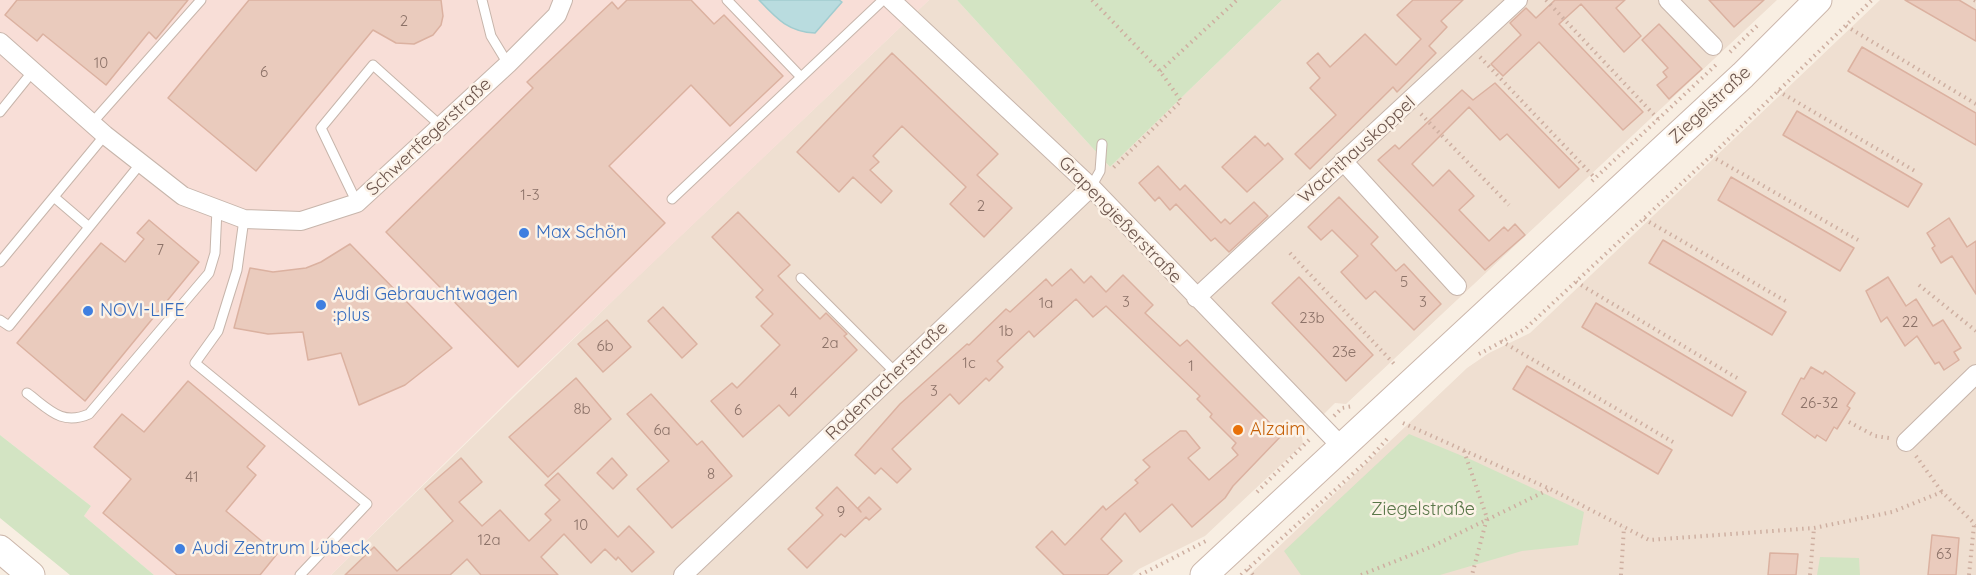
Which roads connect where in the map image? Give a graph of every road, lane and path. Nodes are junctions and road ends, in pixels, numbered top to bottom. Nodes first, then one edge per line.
1 (201, 0) edge
2 (482, 0) edge
3 (563, 0) edge
4 (728, 0) edge
5 (883, 0) edge
6 (891, 0) edge
7 (1092, 0) edge
8 (1237, 0) edge
9 (1518, 0) edge
10 (1546, 0) edge
11 (1668, 0) edge
12 (1818, 0) edge
13 (1872, 0) edge
14 (1846, 26) junction
15 (0, 42) edge
16 (1469, 46) junction
17 (1713, 46) dead end
18 (508, 64) junction
19 (33, 71) junction
20 (1160, 71) junction
21 (801, 76) junction
22 (1778, 91) junction
23 (1410, 102) junction
24 (1976, 104) edge
25 (0, 112) edge
26 (1658, 119) dead end
27 (441, 126) junction
28 (98, 129) junction
29 (1102, 144) dead end
30 (1711, 156) junction
31 (1343, 161) junction
32 (141, 163) junction
33 (1915, 171) dead end
34 (1595, 178) dead end
35 (1091, 187) junction
36 (54, 197) junction
37 (672, 200) dead end
38 (357, 203) junction
39 (1509, 205) dead end
40 (217, 209) junction
41 (244, 219) junction
42 (1644, 219) junction
43 (89, 228) junction
44 (1858, 240) dead end
45 (1290, 253) dead end
46 (0, 262) edge
47 (801, 278) dead end
48 (1576, 282) junction
49 (1919, 285) dead end
50 (1457, 286) dead end
51 (1196, 298) junction
52 (1789, 303) dead end
53 (0, 320) edge
54 (1976, 331) edge
55 (1501, 341) junction
56 (1471, 360) dead end
57 (1396, 366) dead end
58 (895, 372) junction
59 (1976, 374) edge
60 (1737, 378) dead end
61 (27, 393) dead end
62 (1412, 415) dead end
63 (1849, 422) dead end
64 (1332, 437) junction
65 (1386, 439) dead end
66 (1673, 442) dead end
67 (1906, 442) junction
68 (1464, 451) junction
69 (1550, 489) junction
70 (1942, 492) junction
71 (1250, 499) dead end
72 (1487, 518) junction
73 (1975, 525) edge
74 (1624, 527) junction
75 (1814, 528) junction
76 (1210, 539) dead end
77 (0, 549) edge
78 (1248, 568) junction
79 (31, 575) edge
80 (300, 575) edge
81 (683, 575) edge
82 (1140, 575) edge
83 (1204, 575) edge
84 (1241, 575) edge
85 (1253, 575) edge
86 (1361, 575) edge
87 (1472, 575) edge
88 (1620, 575) edge
89 (1810, 575) edge
90 (1969, 575) edge

1 - 28 lane
2 - 18 lane
3 - 18 street, Schwertfegerstraße
4 - 21 lane
5 - 21 lane
6 - 35 street, Grapengießerstraße
7 - 20 path
8 - 20 path
9 - 16 street, Wachthauskoppel
10 - 26 path
11 - 17 street
12 - 64 main road, Ziegelstraße
13 - 14 path
14 - 22 path
14 - 24 path
15 - 19 street, Schwertfegerstraße
16 - 23 street, Wachthauskoppel
16 - 34 path
18 - 27 street, Schwertfegerstraße
19 - 25 lane
19 - 28 street, Schwertfegerstraße
20 - 35 path
21 - 37 lane
22 - 30 path
22 - 33 path
23 - 31 street, Wachthauskoppel
23 - 39 path
27 - 38 street, Schwertfegerstraße
27 - 38 lane
28 - 32 street, Schwertfegerstraße
28 - 36 lane
29 - 35 lane
30 - 42 path
30 - 44 path
31 - 50 street
31 - 51 street, Wachthauskoppel
32 - 40 street, Schwertfegerstraße
32 - 43 lane
35 - 51 street, Grapengießerstraße
35 - 58 street, Rademacherstraße
36 - 43 lane
36 - 46 lane
38 - 41 street, Schwertfegerstraße
40 - 41 street, Schwertfegerstraße
40 - 61 lane
41 - 80 lane
42 - 48 path
42 - 52 path
43 - 53 lane
45 - 57 path
47 - 58 lane
48 - 55 path
48 - 60 path
49 - 54 path
51 - 64 street, Grapengießerstraße
55 - 56 path
55 - 66 path
58 - 81 street, Rademacherstraße
59 - 67 street
62 - 68 path
63 - 67 path
64 - 71 path
64 - 83 main road, Ziegelstraße
65 - 78 path
67 - 70 path
68 - 69 path
68 - 72 path
69 - 72 path
69 - 74 path
70 - 73 path
70 - 75 path
72 - 86 path
72 - 87 path
73 - 90 path
74 - 75 path
74 - 88 path
75 - 89 path
76 - 82 path
77 - 79 main road
78 - 84 path
78 - 85 path

